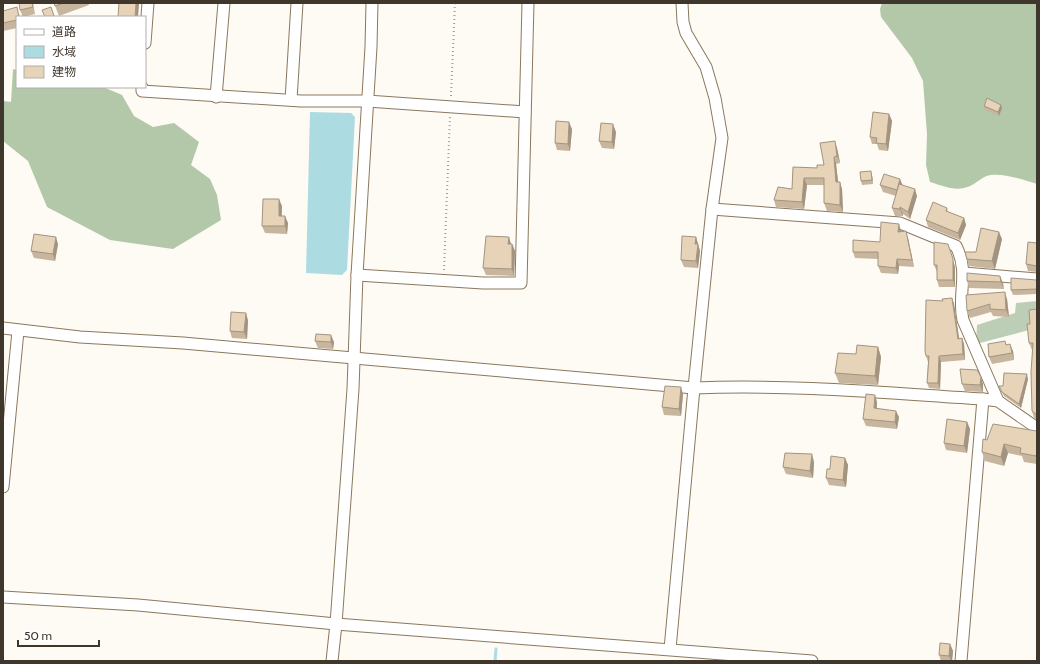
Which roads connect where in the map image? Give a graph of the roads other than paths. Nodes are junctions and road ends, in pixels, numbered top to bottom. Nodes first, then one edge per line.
1 (148, 3) edge
2 (224, 3) edge
3 (297, 3) edge
4 (372, 3) edge
5 (528, 3) edge
6 (682, 3) edge
7 (146, 29) edge
8 (142, 88) edge
9 (216, 97) junction
10 (291, 100) junction
11 (367, 101) junction
12 (526, 112) junction
13 (712, 209) junction
14 (964, 272) junction
15 (357, 275) junction
16 (1037, 279) edge
17 (3, 328) edge
18 (18, 331) junction
19 (354, 358) junction
20 (694, 388) junction
21 (983, 399) junction
22 (998, 401) junction
23 (1037, 428) edge
24 (3, 487) edge
25 (3, 597) edge
26 (336, 624) junction
27 (670, 649) junction
28 (332, 661) edge
29 (812, 661) edge
30 (962, 661) edge

1 - 7 street
2 - 9 street
3 - 10 street
4 - 11 street
5 - 12 street
6 - 13 street
8 - 9 street
9 - 10 street
10 - 11 street
11 - 12 street
11 - 15 street
12 - 15 street
13 - 14 street
13 - 20 street
14 - 16 street
14 - 22 street
15 - 19 street
17 - 18 street
18 - 19 street
18 - 24 street
19 - 20 street
19 - 26 street
20 - 21 street
20 - 27 street
21 - 22 street
21 - 30 street
22 - 23 street
25 - 26 street
26 - 27 street
26 - 28 street
27 - 29 street

